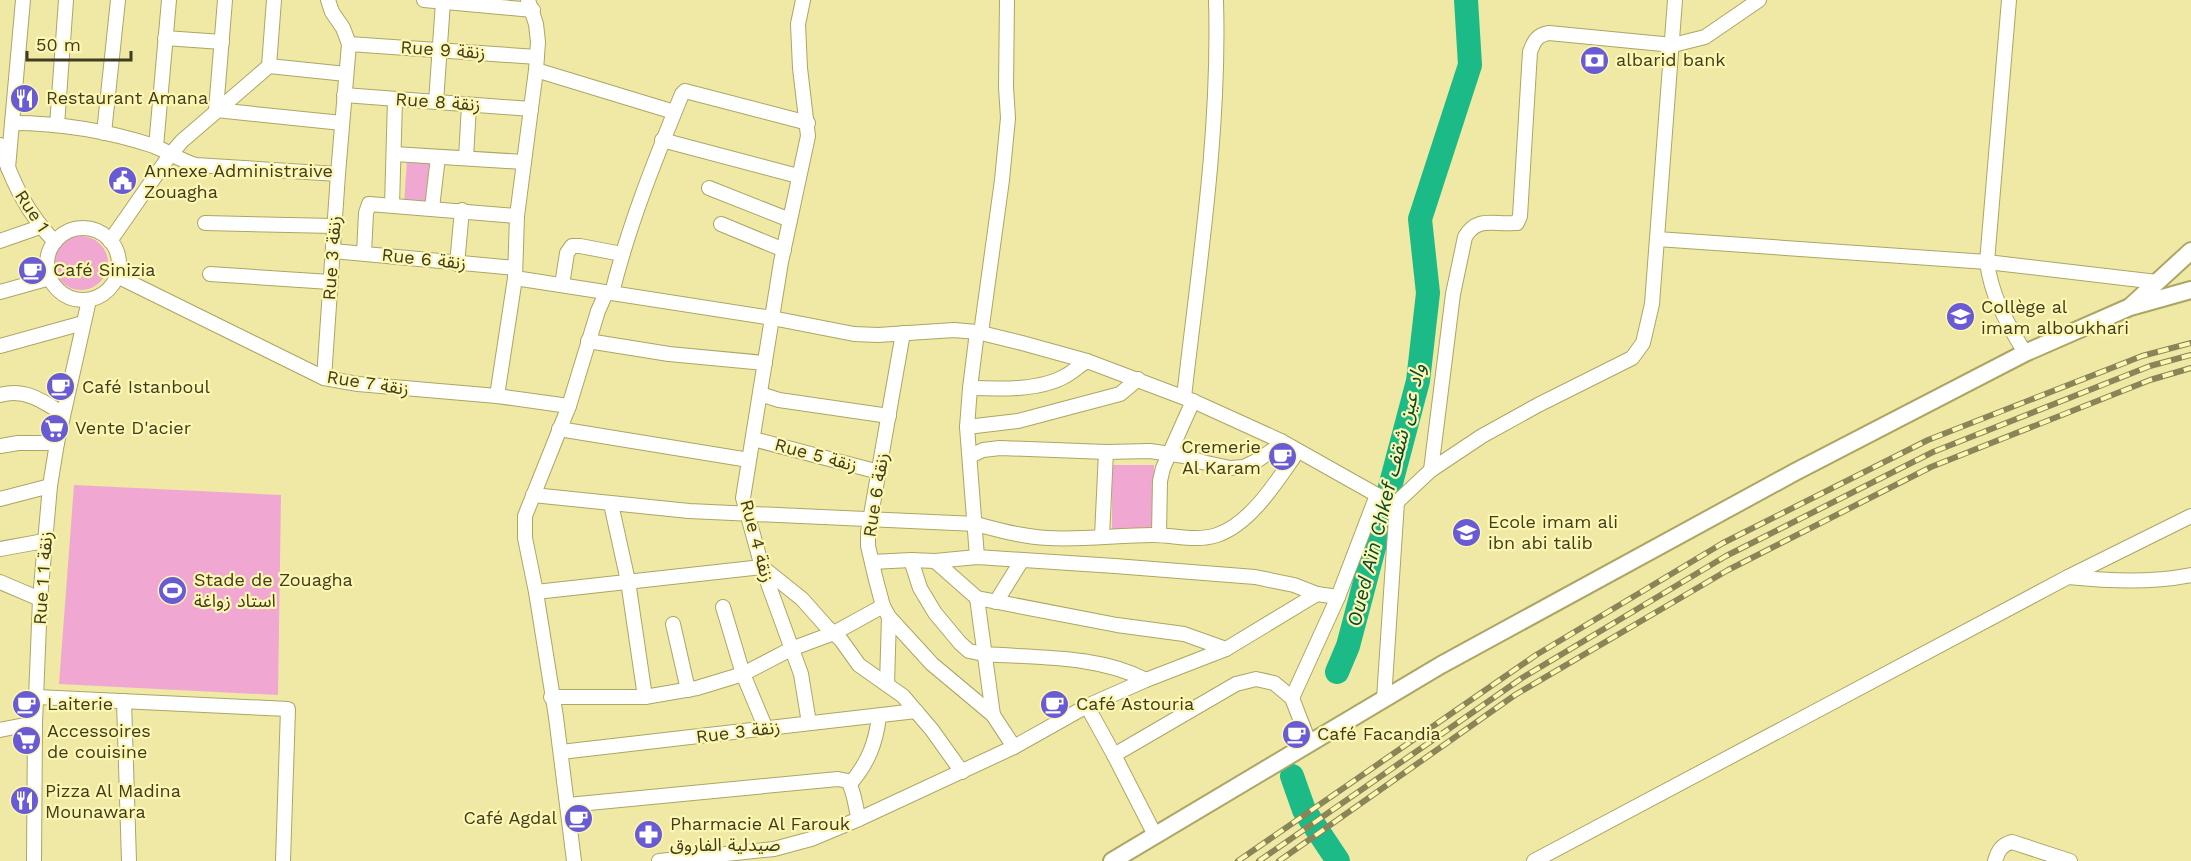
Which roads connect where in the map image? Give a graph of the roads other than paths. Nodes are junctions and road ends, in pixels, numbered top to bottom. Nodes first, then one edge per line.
1 (23, 0) edge
2 (66, 0) edge
3 (118, 0) edge
4 (169, 0) edge
5 (225, 0) edge
6 (274, 0) edge
7 (328, 0) edge
8 (424, 0) edge
9 (803, 0) edge
10 (1007, 0) edge
11 (1216, 0) edge
12 (1675, 0) edge
13 (1759, 0) edge
14 (2009, 0) edge
15 (435, 1) edge
16 (531, 5) edge
17 (165, 38) junction
18 (222, 42) junction
19 (349, 44) junction
20 (1673, 45) junction
21 (440, 50) junction
22 (537, 63) junction
23 (269, 66) junction
24 (346, 74) junction
25 (344, 94) junction
26 (395, 100) junction
27 (435, 102) junction
28 (469, 105) junction
29 (531, 109) junction
30 (216, 110) junction
31 (674, 112) junction
32 (12, 123) junction
33 (342, 123) junction
34 (808, 123) junction
35 (57, 125) junction
36 (104, 133) junction
37 (662, 140) junction
38 (0, 145) edge
39 (156, 147) junction
40 (170, 154) junction
41 (394, 154) junction
42 (438, 157) junction
43 (466, 158) junction
44 (524, 162) junction
45 (8, 168) junction
46 (338, 174) junction
47 (798, 176) junction
48 (7, 184) edge
49 (709, 188) dead end
50 (392, 205) junction
51 (432, 208) junction
52 (462, 210) junction
53 (518, 216) junction
54 (790, 220) junction
55 (204, 223) dead end
56 (721, 224) dead end
57 (334, 226) junction
58 (40, 227) junction
59 (1657, 239) junction
60 (0, 241) edge
61 (110, 241) junction
62 (55, 242) junction
63 (783, 250) junction
64 (333, 251) junction
65 (2191, 251) edge
66 (364, 253) junction
67 (622, 254) junction
68 (1987, 262) junction
69 (458, 264) junction
70 (515, 273) junction
71 (210, 274) dead end
72 (117, 276) junction
73 (50, 278) junction
74 (330, 282) junction
75 (2157, 282) junction
76 (562, 285) junction
77 (2191, 290) edge
78 (0, 292) edge
79 (609, 293) junction
80 (89, 300) junction
81 (2130, 307) junction
82 (772, 318) junction
83 (83, 323) junction
84 (903, 333) junction
85 (979, 333) junction
86 (588, 341) junction
87 (0, 346) edge
88 (2025, 353) junction
89 (1087, 361) junction
90 (765, 363) junction
91 (324, 378) junction
92 (1138, 379) junction
93 (970, 388) junction
94 (760, 394) junction
95 (0, 395) edge
96 (497, 396) junction
97 (1188, 399) junction
98 (568, 406) junction
99 (63, 414) junction
100 (889, 416) junction
101 (968, 427) junction
102 (559, 429) junction
103 (753, 439) junction
104 (1281, 441) junction
105 (57, 443) junction
106 (0, 446) edge
107 (1298, 451) junction
108 (1106, 452) junction
109 (1171, 453) junction
110 (970, 456) junction
111 (749, 460) junction
112 (1431, 471) junction
113 (879, 472) junction
114 (50, 486) junction
115 (533, 495) junction
116 (1378, 495) junction
117 (0, 499) edge
118 (1396, 502) junction
119 (612, 504) junction
120 (747, 513) junction
121 (2191, 516) edge
122 (871, 520) junction
123 (976, 524) junction
124 (1159, 535) junction
125 (1102, 536) junction
126 (44, 541) junction
127 (0, 549) edge
128 (977, 557) junction
129 (911, 560) junction
130 (1022, 560) junction
131 (935, 561) junction
132 (872, 562) junction
133 (762, 567) junction
134 (2191, 574) edge
135 (2068, 577) junction
136 (628, 581) junction
137 (0, 582) edge
138 (536, 592) junction
139 (1317, 594) junction
140 (1338, 597) junction
141 (977, 598) junction
142 (40, 599) junction
143 (996, 602) junction
144 (723, 607) dead end
145 (886, 612) junction
146 (673, 624) dead end
147 (834, 633) junction
148 (791, 649) junction
149 (1226, 649) junction
150 (984, 654) junction
151 (743, 674) junction
152 (1146, 680) junction
153 (887, 684) junction
154 (688, 690) junction
155 (36, 697) junction
156 (551, 697) junction
157 (645, 697) junction
158 (1292, 698) junction
159 (1384, 699) junction
160 (124, 701) junction
161 (1087, 706) junction
162 (916, 711) junction
163 (993, 715) junction
164 (879, 716) junction
165 (35, 723) junction
166 (809, 723) junction
167 (766, 729) junction
168 (0, 730) edge
169 (1309, 742) junction
170 (1014, 747) junction
171 (561, 752) junction
172 (1114, 755) junction
173 (962, 771) junction
174 (850, 784) junction
175 (568, 805) junction
176 (859, 819) junction
177 (1155, 835) junction
178 (34, 861) edge
179 (129, 861) edge
180 (283, 861) edge
181 (574, 861) edge
182 (659, 861) edge
183 (1112, 861) edge
184 (1534, 861) edge
185 (1995, 861) edge
186 (2070, 861) edge

1 - 32 street
2 - 35 street
3 - 36 street
4 - 17 street
5 - 18 street
6 - 23 street
7 - 19 street
8 - 15 street
9 - 34 street, Rue 4 زنقة
10 - 85 street
11 - 97 street
12 - 20 street
13 - 20 street
14 - 68 street
15 - 16 street
15 - 21 street
16 - 22 street
17 - 18 street
17 - 39 street
18 - 30 street
19 - 21 street, Rue 9 زنقة
19 - 24 street, Rue 3 زنقة
20 - 59 street
20 - 112 street
21 - 22 street, Rue 9 زنقة
21 - 27 street
22 - 29 street
22 - 31 street, Rue 9 زنقة
23 - 24 street
23 - 30 street
24 - 25 street, Rue 3 زنقة
25 - 26 street, Rue 8 زنقة
25 - 33 street, Rue 3 زنقة
26 - 27 street, Rue 8 زنقة
26 - 41 street
27 - 28 street, Rue 8 زنقة
28 - 29 street, Rue 8 زنقة
28 - 43 street
29 - 44 street
30 - 33 street
30 - 40 street
31 - 34 street
31 - 37 street
32 - 35 street
32 - 45 street
33 - 46 street, Rue 3 زنقة
34 - 47 street, Rue 4 زنقة
35 - 36 street
36 - 39 street
37 - 47 street
37 - 67 street
38 - 45 street, Rue 1
39 - 40 street
40 - 46 street
40 - 61 street
41 - 42 street
41 - 50 street
42 - 43 street
42 - 51 street
43 - 44 street
44 - 53 street
45 - 48 street, Rue 1
46 - 57 street, Rue 3 زنقة
47 - 54 street, Rue 4 زنقة
48 - 58 street, Rue 1
49 - 54 street
50 - 51 street
50 - 66 street
51 - 52 street
52 - 53 street
52 - 69 street
53 - 70 street
54 - 63 street, Rue 4 زنقة
55 - 57 street
56 - 63 street
57 - 64 street, Rue 3 زنقة
58 - 60 street
58 - 62 street, Rue 1
59 - 68 street
59 - 112 street
61 - 62 street
61 - 72 street
62 - 73 street
63 - 82 street, Rue 4 زنقة
64 - 66 street, Rue 6 زنقة
64 - 74 street, Rue 3 زنقة
65 - 75 street
66 - 69 street, Rue 6 زنقة
67 - 76 street
67 - 79 street
68 - 75 street
68 - 88 street
69 - 70 street, Rue 6 زنقة
70 - 76 street, Rue 6 زنقة
70 - 96 street
71 - 74 street
72 - 80 street
72 - 91 street, Rue 7 زنقة
73 - 78 street
73 - 80 street
74 - 91 street, Rue 3 زنقة
75 - 81 street
76 - 79 street, Rue 6 زنقة
77 - 81 street
79 - 82 street, Rue 6 زنقة
79 - 86 street
80 - 83 street, Rue 1 زنقة 1
81 - 88 street
82 - 84 street, Rue 6 زنقة
82 - 90 street, Rue 4 زنقة
83 - 87 street
83 - 99 street, Rue 1 زنقة 1
84 - 85 street, Rue 6 زنقة
84 - 100 street, Rue 6 زنقة
85 - 89 street, Rue 6 زنقة
85 - 93 street
86 - 90 street
86 - 98 street
88 - 159 street
89 - 92 street, Rue 6 زنقة
89 - 93 street
90 - 94 street, Rue 4 زنقة
91 - 96 street, Rue 7 زنقة
92 - 97 street, Rue 6 زنقة
92 - 101 street
93 - 101 street
94 - 100 street
94 - 103 street, Rue 4 زنقة
95 - 99 street
96 - 98 street, Rue 7 زنقة
97 - 104 street, Rue 6 زنقة
97 - 109 street
98 - 102 street
99 - 105 street, Rue 1 زنقة 1
100 - 113 street, Rue 6 زنقة
101 - 110 street
102 - 111 street
102 - 115 street
103 - 111 street, Rue 4 زنقة
103 - 113 street, Rue 5 زنقة
104 - 107 street, Rue 6 زنقة
104 - 109 street
105 - 106 street
105 - 114 street, Rue 1 زنقة 1
107 - 116 street, Rue 6 زنقة
107 - 124 street
108 - 109 street
108 - 110 street
108 - 125 street
109 - 124 street
110 - 123 street
111 - 120 street, Rue 4 زنقة
112 - 118 street
113 - 122 street, Rue 6 زنقة
114 - 117 street
114 - 126 street, Rue 1 زنقة 1
115 - 119 street
115 - 138 street
116 - 118 street, Rue 6 زنقة
116 - 140 street
118 - 159 street
119 - 120 street
119 - 136 street
120 - 122 street
120 - 133 street, Rue 4 زنقة
121 - 135 street
122 - 123 street
122 - 132 street, Rue 6 زنقة
123 - 125 street
123 - 128 street
124 - 125 street
126 - 127 street
126 - 142 street, Rue 1 زنقة 1
128 - 130 street
128 - 131 street
129 - 131 street
129 - 132 street
129 - 150 street
130 - 139 street
130 - 143 street
131 - 141 street
132 - 145 street, Rue 6 زنقة
133 - 136 street
133 - 147 street
133 - 148 street, Rue 4 زنقة
134 - 135 street
135 - 184 street
136 - 138 street
136 - 157 street
137 - 142 street
138 - 156 street
139 - 140 street
139 - 149 street
140 - 158 street
141 - 143 street
141 - 150 street
142 - 155 street, Rue 1 زنقة 1
143 - 149 street
144 - 151 street
145 - 147 street
145 - 153 street
145 - 163 street, Rue 6 زنقة
146 - 154 street
147 - 148 street
147 - 153 street
148 - 151 street
148 - 166 street, Rue 4 زنقة
149 - 152 street
150 - 152 street
150 - 163 street
151 - 154 street
151 - 167 street
152 - 161 street
153 - 162 street
154 - 157 street
155 - 160 street
155 - 165 street, Rue 1 زنقة 1
156 - 157 street
156 - 171 street
158 - 169 street
158 - 172 street
159 - 169 street
160 - 179 street
160 - 180 street
161 - 170 street
161 - 172 street
162 - 164 street, Rue 3 زنقة
162 - 173 street
163 - 170 street, Rue 6 زنقة
164 - 166 street, Rue 3 زنقة
164 - 174 street
165 - 168 street
165 - 178 street, Rue 1 زنقة 1
166 - 167 street, Rue 3 زنقة
167 - 171 street, Rue 3 زنقة
169 - 177 street
170 - 173 street
171 - 175 street
172 - 177 street
173 - 176 street
174 - 175 street
174 - 176 street
175 - 181 street
176 - 182 street
177 - 183 street
185 - 186 street

